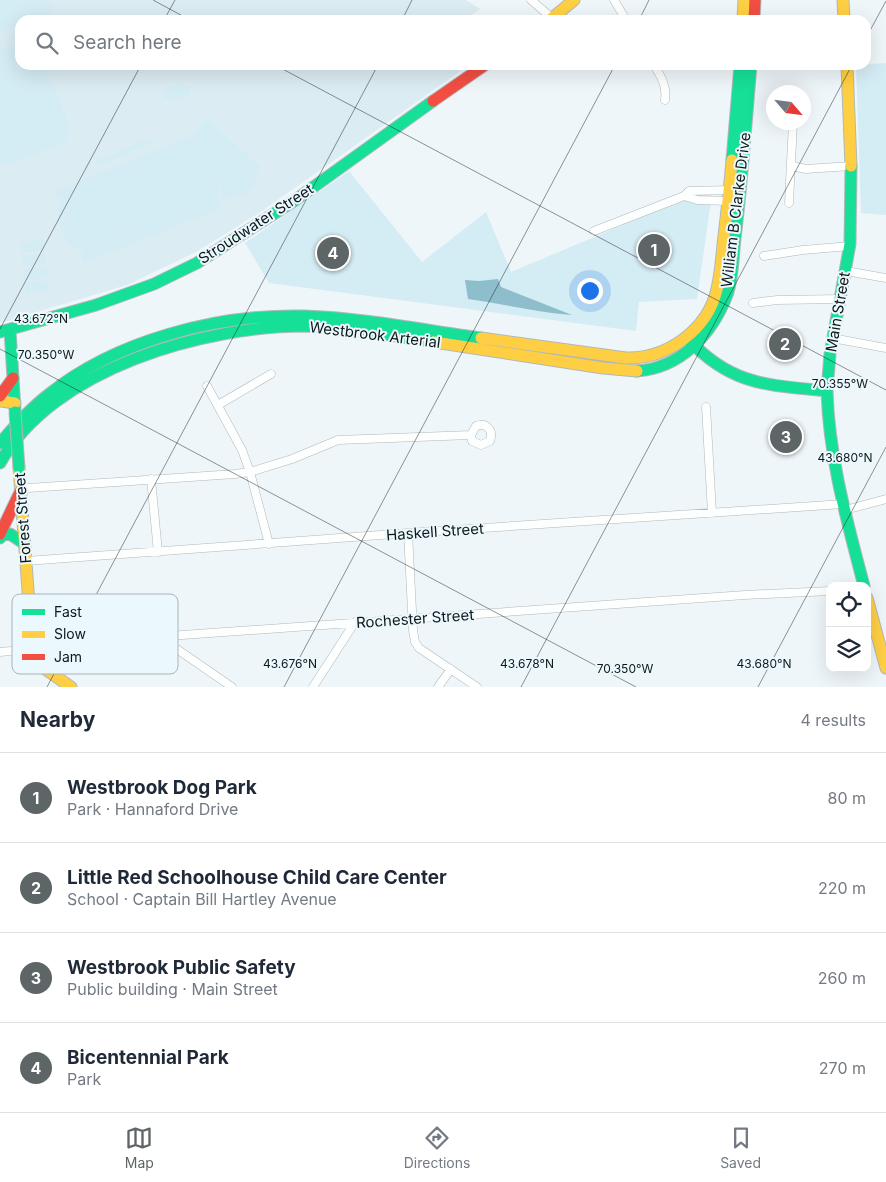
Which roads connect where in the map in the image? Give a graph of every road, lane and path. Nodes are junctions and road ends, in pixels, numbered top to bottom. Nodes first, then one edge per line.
1 (531, 0) edge
2 (574, 0) edge
3 (614, 0) edge
4 (744, 0) edge
5 (755, 0) edge
6 (846, 1) edge
7 (547, 15) edge
8 (556, 15) edge
9 (623, 15) edge
10 (743, 15) edge
11 (754, 15) edge
12 (845, 15) edge
13 (478, 70) edge
14 (657, 70) edge
15 (740, 70) edge
16 (750, 70) edge
17 (847, 70) edge
18 (665, 100) dead end
19 (793, 130) edge
20 (792, 166) junction
21 (851, 166) junction
22 (733, 194) junction
23 (684, 196) junction
24 (789, 203) dead end
25 (594, 231) dead end
26 (850, 246) junction
27 (764, 256) dead end
28 (846, 271) junction
29 (886, 278) edge
30 (840, 299) junction
31 (753, 303) dead end
32 (5, 331) edge
33 (687, 338) junction
34 (832, 338) junction
35 (696, 347) junction
36 (886, 348) edge
37 (271, 374) dead end
38 (13, 378) junction
39 (206, 386) dead end
40 (827, 391) junction
41 (0, 396) edge
42 (0, 402) edge
43 (218, 405) junction
44 (706, 407) dead end
45 (15, 408) junction
46 (471, 435) dead end
47 (0, 443) edge
48 (0, 463) edge
49 (250, 472) junction
50 (151, 479) junction
51 (21, 490) junction
52 (886, 499) edge
53 (844, 507) junction
54 (712, 513) junction
55 (408, 533) junction
56 (0, 534) edge
57 (0, 538) edge
58 (25, 544) junction
59 (270, 544) junction
60 (158, 552) junction
61 (26, 561) junction
62 (863, 582) edge
63 (826, 591) edge
64 (28, 594) edge
65 (871, 613) edge
66 (412, 619) junction
67 (355, 622) junction
68 (178, 635) edge
69 (178, 650) edge
70 (886, 668) edge
71 (451, 669) junction
72 (52, 674) edge
73 (71, 687) edge
74 (232, 687) edge
75 (313, 687) edge
76 (438, 687) edge
77 (477, 687) edge

1 - 7 street
2 - 8 main road
3 - 9 street
4 - 10 main road
5 - 11 main road
6 - 12 main road
13 - 32 main road, Stroudwater Street
14 - 18 street
15 - 22 main road, William B Clarke Drive
16 - 22 main road, William B Clarke Drive
17 - 21 main road, Main Street
19 - 20 street
20 - 21 street
20 - 24 street
21 - 26 main road, Main Street
22 - 23 street
22 - 23 street
22 - 33 main road, William B Clarke Drive
22 - 35 main road, William B Clarke Drive
23 - 25 street
26 - 27 street
26 - 28 main road, Main Street
28 - 29 street
28 - 30 main road, Main Street
30 - 31 street
30 - 34 main road, Main Street
32 - 38 main road, Forest Street
33 - 35 main road
33 - 47 main road, Westbrook Arterial
34 - 36 street
34 - 40 main road, Main Street
35 - 40 main road
35 - 48 main road, Westbrook Arterial
37 - 43 street
38 - 41 main road
38 - 45 main road, Forest Street
39 - 43 street
40 - 53 main road, Main Street
42 - 45 main road
43 - 49 street
44 - 54 street
45 - 51 main road, Forest Street, bridge
46 - 49 street
49 - 50 street
49 - 59 street
50 - 51 street
50 - 60 street
51 - 56 main road
51 - 58 main road, Forest Street
52 - 53 street, Haskell Street
53 - 54 street, Haskell Street
53 - 62 main road, Main Street
54 - 55 street, Haskell Street
55 - 59 street, Haskell Street
55 - 66 street
57 - 58 main road
58 - 61 main road, Forest Street
59 - 60 street, Haskell Street
60 - 61 street, Haskell Street
61 - 64 main road, Forest Street
63 - 66 street, Rochester Street
65 - 70 main road
66 - 67 street, Rochester Street
66 - 71 street
67 - 68 street, Rochester Street
67 - 75 street
69 - 74 street
71 - 76 street
71 - 77 street
72 - 73 main road

